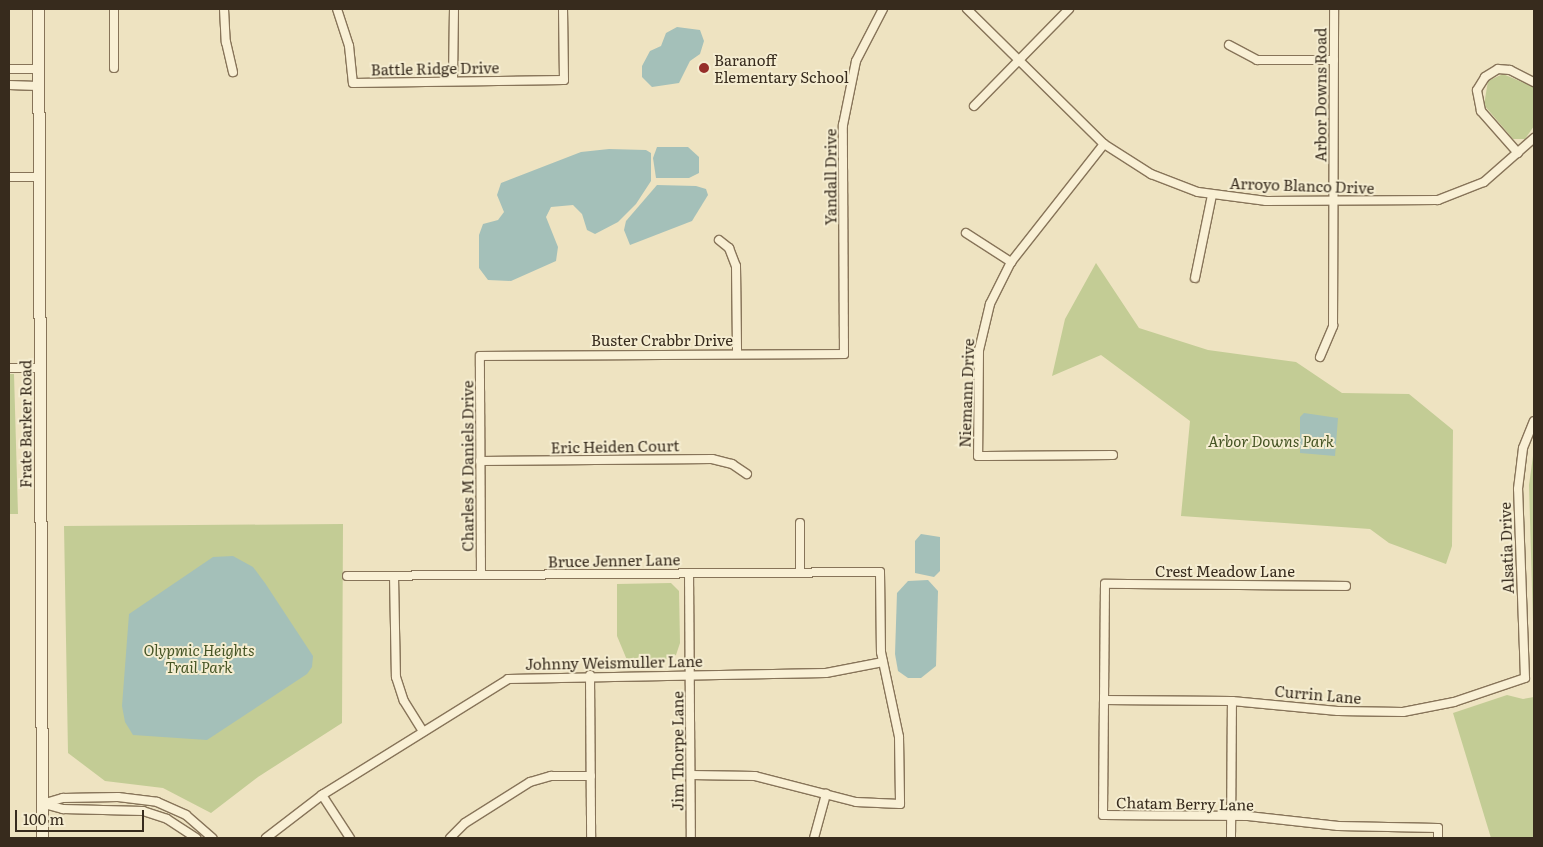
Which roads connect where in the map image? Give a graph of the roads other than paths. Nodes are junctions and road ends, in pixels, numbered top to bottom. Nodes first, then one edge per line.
1 (38, 9) edge
2 (114, 9) edge
3 (224, 9) edge
4 (337, 9) edge
5 (454, 9) edge
6 (563, 9) edge
7 (883, 9) edge
8 (967, 9) edge
9 (1069, 9) edge
10 (1334, 9) edge
11 (1229, 46) dead end
12 (1334, 60) junction
13 (1018, 61) junction
14 (114, 68) dead end
15 (38, 69) junction
16 (9, 70) edge
17 (234, 72) dead end
18 (453, 80) junction
19 (1534, 82) edge
20 (9, 85) edge
21 (38, 86) junction
22 (974, 106) dead end
23 (1534, 138) edge
24 (1104, 144) junction
25 (1518, 152) junction
26 (38, 176) junction
27 (9, 177) edge
28 (1212, 195) junction
29 (1334, 201) junction
30 (966, 233) dead end
31 (719, 240) dead end
32 (1011, 262) junction
33 (1195, 278) dead end
34 (737, 354) junction
35 (844, 354) joint
36 (480, 356) joint
37 (1320, 357) dead end
38 (9, 368) edge
39 (40, 368) junction
40 (1534, 421) edge
41 (1113, 455) dead end
42 (480, 461) junction
43 (747, 474) dead end
44 (800, 523) dead end
45 (800, 572) junction
46 (689, 573) junction
47 (481, 575) junction
48 (347, 576) dead end
49 (394, 576) junction
50 (1105, 584) joint
51 (1346, 586) dead end
52 (884, 662) junction
53 (590, 674) junction
54 (690, 674) junction
55 (1525, 678) joint
56 (1104, 700) junction
57 (1232, 701) junction
58 (422, 731) junction
59 (691, 775) junction
60 (591, 776) junction
61 (826, 794) junction
62 (322, 795) junction
63 (42, 804) junction
64 (1231, 816) junction
65 (270, 837) edge
66 (42, 838) edge
67 (196, 838) edge
68 (212, 838) edge
69 (350, 838) edge
70 (450, 838) edge
71 (591, 838) edge
72 (692, 838) edge
73 (814, 838) edge
74 (1230, 838) edge
75 (1438, 838) edge

1 - 15 street, Frate Barker Road
2 - 14 street
3 - 17 street
4 - 18 street, Battle Ridge Drive
5 - 18 street
6 - 18 street, Battle Ridge Drive
7 - 35 street, Yandall Drive
8 - 13 street, Arroyo Blanco Drive
9 - 13 street
10 - 12 street, Arbor Downs Road
11 - 12 street
12 - 29 street, Arbor Downs Road
13 - 22 street
13 - 24 street, Arroyo Blanco Drive
15 - 16 street
15 - 21 street, Frate Barker Road
19 - 25 street
20 - 21 street
21 - 26 street, Frate Barker Road
23 - 25 street, Arroyo Blanco Drive
24 - 28 street, Arroyo Blanco Drive
24 - 32 street, Niemann Drive
25 - 29 street, Arroyo Blanco Drive
26 - 27 street
26 - 39 street, Frate Barker Road
28 - 29 street, Arroyo Blanco Drive
28 - 33 street
29 - 37 street, Arbor Downs Road
30 - 32 street
31 - 34 street
32 - 41 street, Niemann Drive
34 - 35 street, Buster Crabbr Drive
34 - 36 street, Buster Crabbr Drive
36 - 42 street, Charles M Daniels Drive
38 - 39 street
39 - 63 street, Frate Barker Road
40 - 55 street, Alsatia Drive
42 - 43 street, Eric Heiden Court
42 - 47 street, Charles M Daniels Drive
44 - 45 street
45 - 46 street, Bruce Jenner Lane
45 - 52 street, Bruce Jenner Lane
46 - 47 street, Bruce Jenner Lane
46 - 54 street, Jim Thorpe Lane
47 - 49 street, Bruce Jenner Lane
48 - 49 street, Bruce Jenner Lane
49 - 58 street
50 - 51 street, Crest Meadow Lane
50 - 56 street, Chatam Berry Lane
52 - 54 street, Johnny Weismuller Lane
52 - 61 street
53 - 54 street, Johnny Weismuller Lane
53 - 58 street, Johnny Weismuller Lane
53 - 60 street
54 - 59 street, Jim Thorpe Lane
55 - 57 street, Currin Lane
56 - 57 street, Currin Lane
56 - 64 street, Chatam Berry Lane
57 - 64 street
58 - 62 street, Johnny Weismuller Lane
59 - 61 street
59 - 72 street, Jim Thorpe Lane
60 - 70 street
60 - 71 street
61 - 73 street
62 - 65 street, Johnny Weismuller Lane
62 - 69 street
63 - 66 street, Frate Barker Road
63 - 67 street
63 - 68 street
64 - 74 street
64 - 75 street, Chatam Berry Lane

